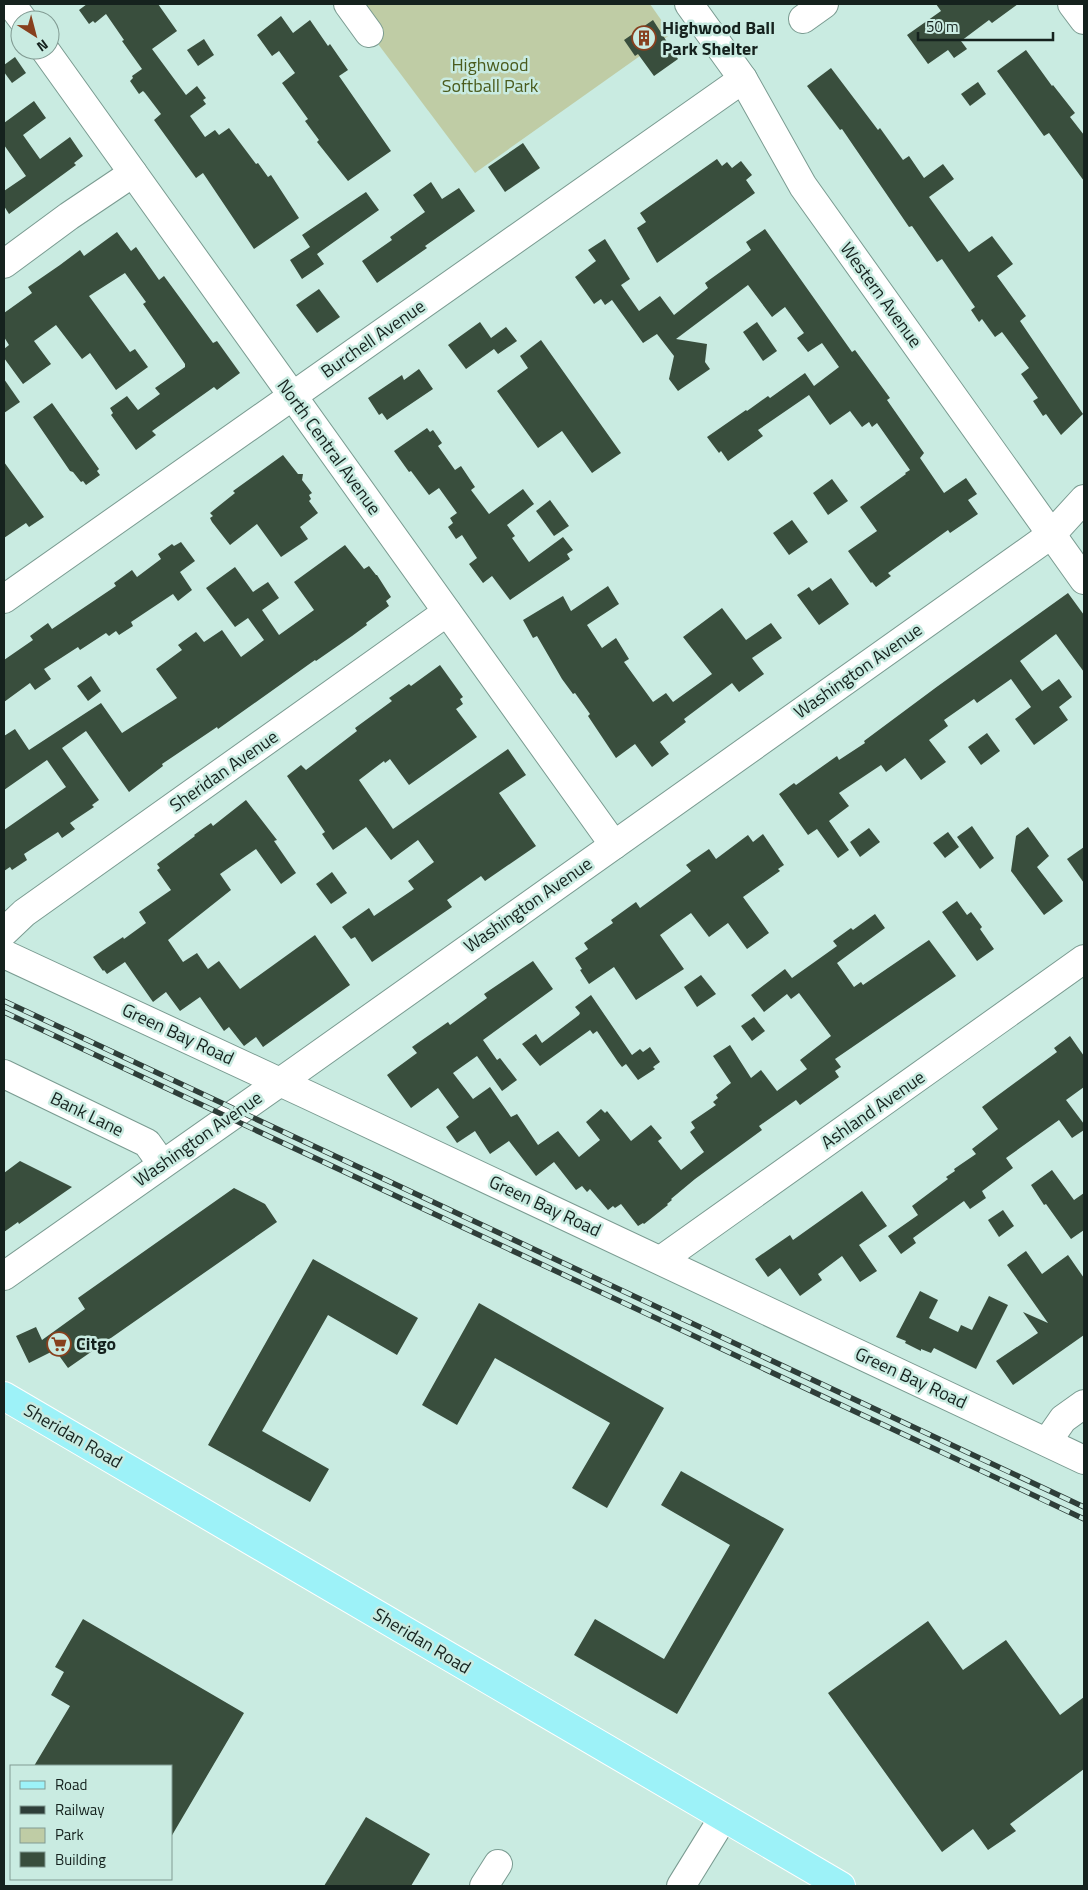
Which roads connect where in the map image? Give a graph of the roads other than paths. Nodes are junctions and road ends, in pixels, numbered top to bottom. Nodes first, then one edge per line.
1 (348, 4) edge
2 (689, 4) edge
3 (1072, 4) edge
4 (1084, 20) edge
5 (369, 34) dead end
6 (52, 60) edge
7 (743, 79) junction
8 (133, 174) junction
9 (4, 264) edge
10 (292, 396) junction
11 (1084, 499) edge
12 (1052, 534) junction
13 (1084, 580) edge
14 (4, 599) edge
15 (447, 612) junction
16 (614, 844) junction
17 (4, 932) edge
18 (4, 954) edge
19 (1084, 959) edge
20 (4, 1074) edge
21 (280, 1082) junction
22 (162, 1164) junction
23 (661, 1260) junction
24 (4, 1276) edge
25 (4, 1396) edge
26 (1084, 1404) edge
27 (1047, 1442) junction
28 (1084, 1460) edge
29 (723, 1818) junction
30 (681, 1886) edge
31 (841, 1886) edge

1 - 5 street
2 - 7 street, Western Avenue
3 - 4 street
6 - 8 street, North Central Avenue
7 - 10 street, Burchell Avenue
7 - 12 street, Western Avenue
8 - 9 street
8 - 10 street, North Central Avenue
10 - 14 street, Burchell Avenue
10 - 15 street, North Central Avenue
11 - 12 street, Washington Avenue
12 - 13 street, Western Avenue
12 - 16 street, Washington Avenue
15 - 16 street, North Central Avenue
15 - 17 street, Sheridan Avenue
16 - 21 street, Washington Avenue
18 - 21 street, Green Bay Road
19 - 23 street, Ashland Avenue
20 - 22 street, Bank Lane
21 - 22 street, Washington Avenue
21 - 23 street, Green Bay Road
22 - 24 street, Washington Avenue
23 - 27 street, Green Bay Road
25 - 29 main road, Sheridan Road
26 - 27 street
27 - 28 street, Green Bay Road
29 - 30 street
29 - 31 main road, Sheridan Road

